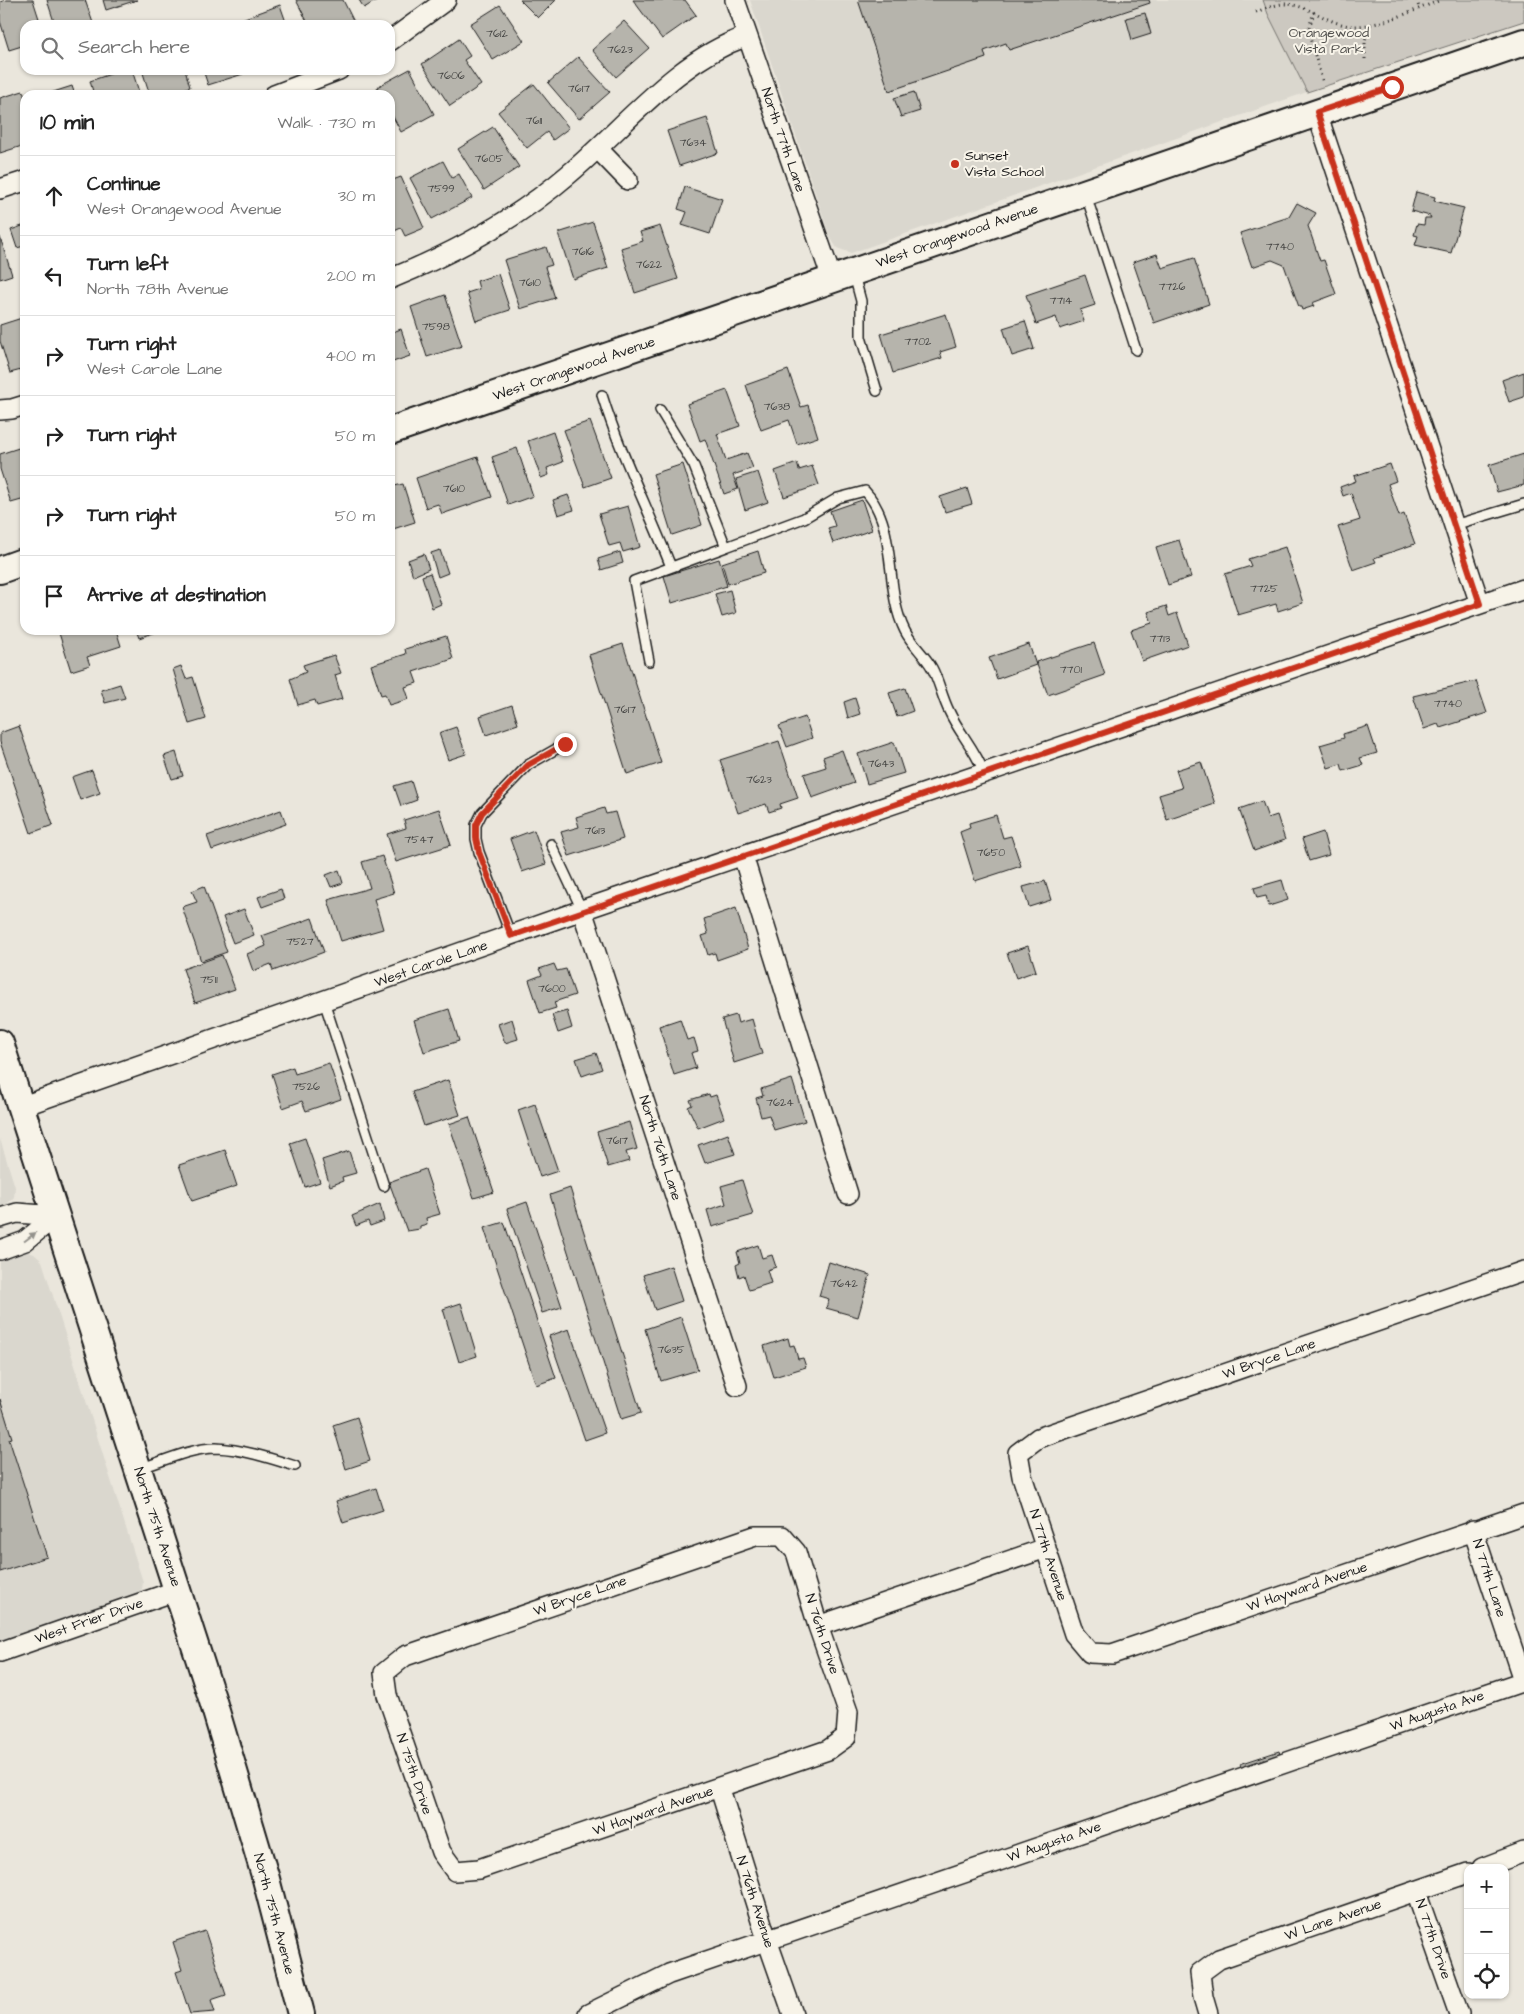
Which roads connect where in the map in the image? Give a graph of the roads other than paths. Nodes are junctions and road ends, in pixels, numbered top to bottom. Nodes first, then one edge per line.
1 (446, 0) edge
2 (735, 0) edge
3 (747, 36) junction
4 (395, 37) edge
5 (1524, 42) edge
6 (326, 75) edge
7 (287, 90) edge
8 (1317, 112) junction
9 (598, 149) junction
10 (628, 180) dead end
11 (20, 183) edge
12 (0, 190) edge
13 (1086, 192) junction
14 (842, 276) junction
15 (395, 277) edge
16 (1136, 350) dead end
17 (878, 391) dead end
18 (602, 395) dead end
19 (20, 407) edge
20 (0, 410) edge
21 (660, 410) dead end
22 (395, 430) edge
23 (1524, 504) edge
24 (1454, 526) junction
25 (726, 546) junction
26 (20, 563) edge
27 (670, 567) junction
28 (0, 570) edge
29 (1524, 589) edge
30 (1480, 604) junction
31 (649, 661) dead end
32 (565, 744) dead end
33 (984, 773) junction
34 (551, 844) dead end
35 (743, 856) junction
36 (582, 910) junction
37 (511, 936) junction
38 (324, 1001) junction
39 (0, 1043) edge
40 (20, 1107) junction
41 (384, 1186) dead end
42 (848, 1194) dead end
43 (56, 1216) junction
44 (0, 1218) edge
45 (0, 1250) edge
46 (1524, 1271) edge
47 (737, 1386) dead end
48 (1018, 1453) joint
49 (295, 1466) dead end
50 (138, 1468) junction
51 (1524, 1514) edge
52 (1473, 1530) junction
53 (782, 1536) joint
54 (1046, 1548) junction
55 (178, 1590) junction
56 (818, 1626) junction
57 (0, 1652) edge
58 (1090, 1653) joint
59 (384, 1673) joint
60 (1524, 1682) edge
61 (846, 1736) joint
62 (720, 1788) junction
63 (1524, 1852) edge
64 (1492, 1864) edge
65 (455, 1871) joint
66 (1464, 1874) edge
67 (1416, 1892) junction
68 (767, 1940) junction
69 (301, 2014) edge
70 (588, 2014) edge
71 (793, 2014) edge
72 (1208, 2014) edge
73 (1459, 2014) edge

1 - 4 street
2 - 3 street, North 77th Lane
3 - 9 street
3 - 14 street, North 77th Lane
5 - 8 street, West Orangewood Avenue
6 - 7 street
8 - 13 street, West Orangewood Avenue
8 - 24 street
9 - 10 street
9 - 15 street
11 - 12 street
13 - 14 street, West Orangewood Avenue
13 - 16 lane
14 - 17 lane
14 - 22 street, West Orangewood Avenue
18 - 27 lane
19 - 20 street
21 - 25 lane
23 - 24 lane
24 - 30 street
25 - 27 lane
25 - 33 lane
26 - 28 street
27 - 31 lane
29 - 30 street, West Carole Lane
30 - 33 street, West Carole Lane
32 - 37 lane
33 - 35 street, West Carole Lane
34 - 36 lane
35 - 36 street, West Carole Lane
35 - 42 street
36 - 37 street, West Carole Lane
36 - 47 street, North 76th Lane
37 - 38 street, West Carole Lane
38 - 40 street, West Carole Lane
38 - 41 lane
39 - 40 street, North 75th Avenue
40 - 43 street, North 75th Avenue
43 - 44 street
45 -> 43 street
43 - 50 street, North 75th Avenue
46 - 48 street, W Bryce Lane
48 - 54 street, N 77th Avenue
49 - 50 lane
50 - 55 street, North 75th Avenue
51 - 52 street, W Hayward Avenue
52 - 58 street, W Hayward Avenue
52 - 60 street, N 77th Lane
53 - 56 street, N 76th Drive
53 - 59 street, W Bryce Lane
54 - 56 street
54 - 58 street, N 77th Avenue
55 - 57 street, West Frier Drive
55 - 69 street, North 75th Avenue
56 - 61 street, N 76th Drive
59 - 65 street, N 75th Drive
60 - 68 street, W Augusta Ave
61 - 62 street, W Hayward Avenue
62 - 65 street, W Hayward Avenue
62 - 68 street, N 76th Avenue
63 - 64 street
66 - 67 street, W Lane Avenue
67 - 72 street, W Lane Avenue
67 - 73 street, N 77th Drive
68 - 70 street, W Augusta Ave
68 - 71 street, N 76th Avenue

